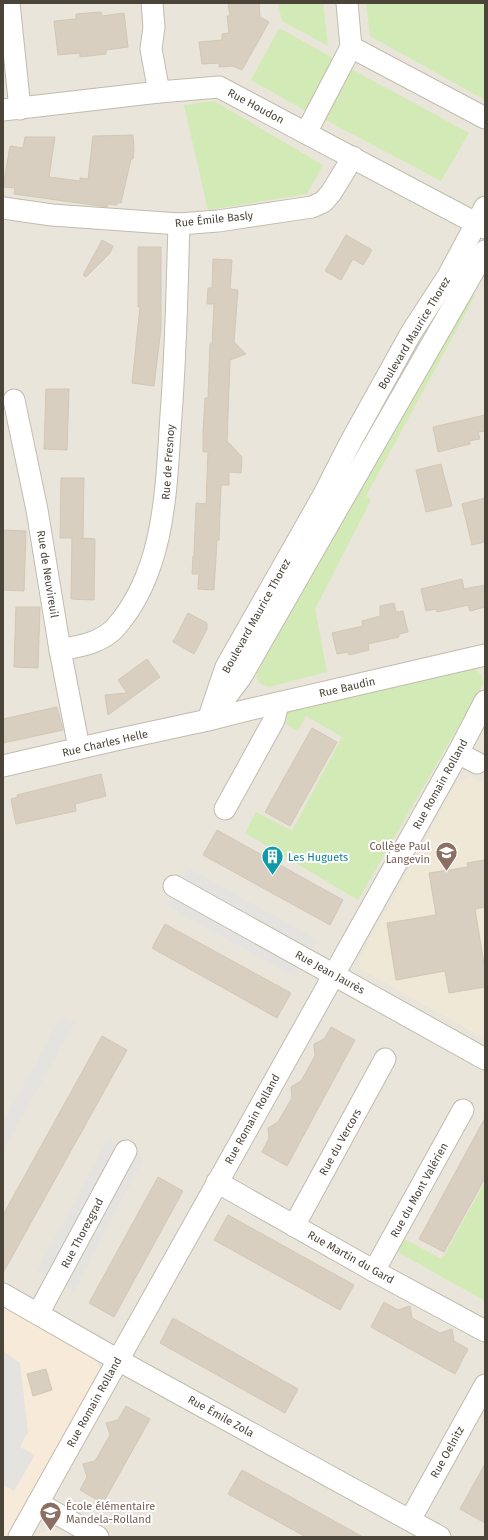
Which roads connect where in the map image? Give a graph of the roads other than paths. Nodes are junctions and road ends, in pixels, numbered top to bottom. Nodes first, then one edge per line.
1 (9, 3) edge
2 (152, 3) edge
3 (347, 3) edge
4 (351, 47) junction
5 (159, 92) junction
6 (12, 109) edge
7 (485, 118) edge
8 (306, 133) junction
9 (353, 158) junction
10 (3, 208) edge
11 (482, 219) edge
12 (179, 224) junction
13 (485, 251) edge
14 (14, 400) dead end
15 (60, 650) junction
16 (485, 655) edge
17 (485, 701) edge
18 (278, 703) junction
19 (208, 720) junction
20 (79, 748) junction
21 (458, 753) junction
22 (477, 763) dead end
23 (3, 766) edge
24 (225, 809) dead end
25 (174, 886) dead end
26 (333, 974) junction
27 (385, 1059) dead end
28 (485, 1059) edge
29 (463, 1110) dead end
30 (126, 1151) dead end
31 (217, 1182) junction
32 (294, 1226) junction
33 (374, 1271) junction
34 (3, 1294) edge
35 (38, 1314) junction
36 (485, 1331) edge
37 (118, 1360) junction
38 (485, 1385) edge
39 (38, 1503) junction
40 (410, 1520) junction
41 (19, 1537) edge
42 (98, 1537) edge
43 (440, 1537) edge

1 - 6 street
2 - 5 street
3 - 4 street
4 - 7 street
4 - 8 street
5 - 6 street, Rue Houdon
5 - 8 street, Rue Houdon
8 - 9 street, Rue Houdon
9 - 11 street, Rue Houdon
9 - 12 street, Rue Émile Basly
10 - 12 street, Rue Émile Basly
11 - 19 street, Boulevard Maurice Thorez
12 - 15 street, Rue de Fresnoy
13 - 19 street, Boulevard Maurice Thorez
14 - 15 street, Rue de Neuvireuil
15 - 20 street, Rue de Neuvireuil
16 - 18 street, Rue Baudin
17 - 21 street, Rue Romain Rolland
18 - 19 street, Rue Baudin
18 - 24 street
19 - 20 street, Rue Charles Helle
20 - 23 street, Rue Charles Helle
21 - 22 street
21 - 26 street, Rue Romain Rolland
25 - 26 street, Rue Jean Jaurès
26 - 28 street, Rue Jean Jaurès
26 - 31 street, Rue Romain Rolland
27 - 32 street, Rue du Vercors
29 - 33 street, Rue du Mont Valérien
30 - 35 street, Rue Thorezgrad
31 - 32 street, Rue Martin du Gard
31 - 37 street, Rue Romain Rolland
32 - 33 street, Rue Martin du Gard
33 - 36 street, Rue Martin du Gard
34 - 35 street, Rue Émile Zola
35 - 37 street, Rue Émile Zola
37 - 39 street, Rue Romain Rolland
37 - 40 street, Rue Émile Zola
38 - 40 street, Rue Oelnitz
39 - 41 street, Rue Romain Rolland
39 - 42 street
40 - 43 street, Rue Émile Zola

